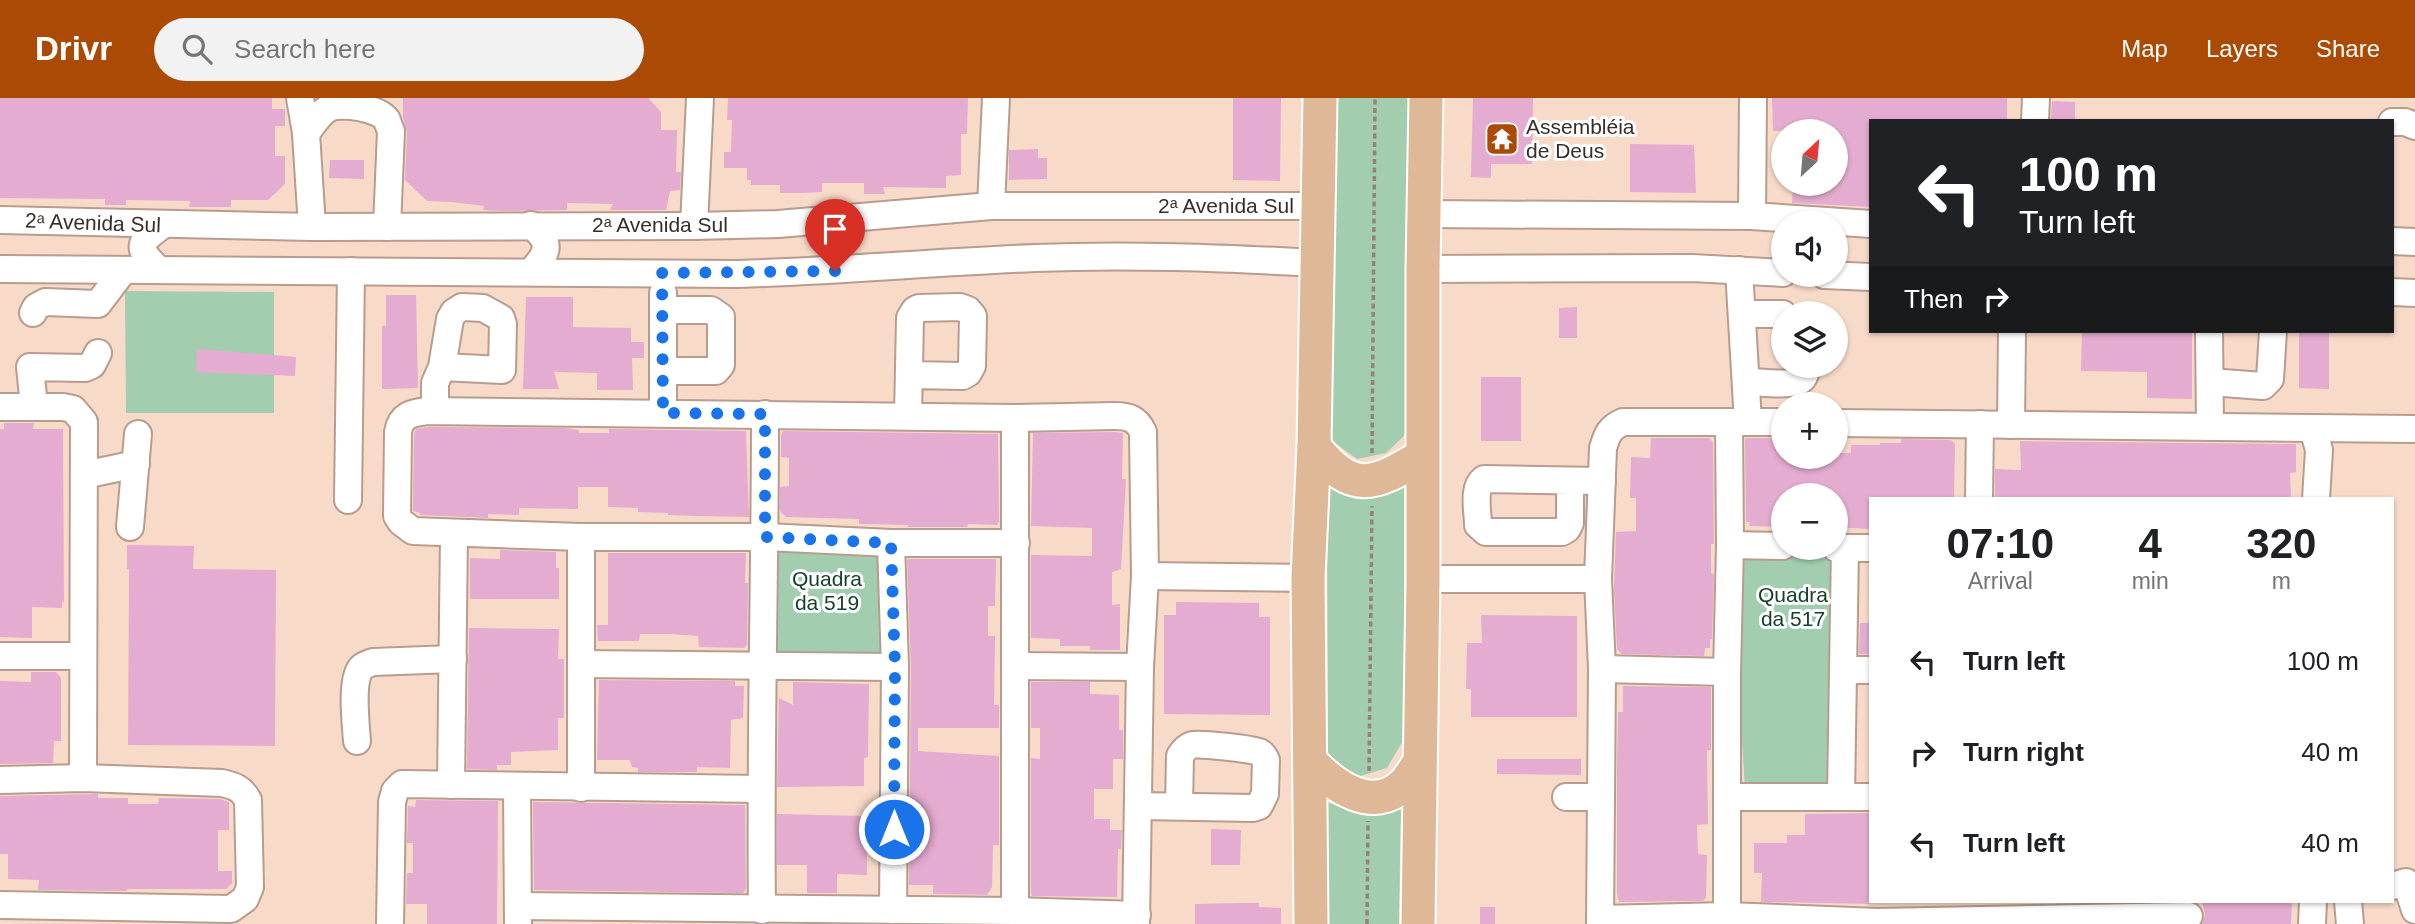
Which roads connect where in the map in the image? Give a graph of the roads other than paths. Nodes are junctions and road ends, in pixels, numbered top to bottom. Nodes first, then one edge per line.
1 (300, 98) edge
2 (700, 98) edge
3 (996, 98) edge
4 (1320, 98) edge
5 (1426, 98) edge
6 (1753, 98) edge
7 (2036, 98) edge
8 (2035, 119) edge
9 (2394, 122) edge
10 (2415, 126) edge
11 (306, 133) junction
12 (991, 206) junction
13 (1319, 206) junction
14 (1423, 214) junction
15 (1752, 216) junction
16 (0, 220) edge
17 (1869, 224) edge
18 (163, 225) junction
19 (531, 225) junction
20 (694, 226) junction
21 (387, 227) junction
22 (312, 228) junction
23 (2394, 241) edge
24 (2415, 242) edge
25 (1317, 263) junction
26 (0, 269) edge
27 (1423, 269) junction
28 (159, 270) junction
29 (123, 271) junction
30 (351, 271) junction
31 (1739, 271) junction
32 (473, 272) junction
33 (531, 272) junction
34 (1771, 272) edge
35 (662, 273) junction
36 (1848, 276) edge
37 (1869, 277) edge
38 (2394, 292) edge
39 (2415, 293) edge
40 (473, 306) junction
41 (664, 310) junction
42 (33, 313) dead end
43 (1742, 314) junction
44 (1771, 314) edge
45 (2012, 333) edge
46 (2209, 333) edge
47 (2273, 333) edge
48 (99, 353) dead end
49 (442, 367) junction
50 (502, 370) junction
51 (663, 371) junction
52 (910, 375) dead end
53 (1804, 378) edge
54 (1746, 382) junction
55 (2210, 382) junction
56 (0, 407) edge
57 (34, 407) junction
58 (435, 411) junction
59 (503, 412) junction
60 (663, 413) junction
61 (765, 414) junction
62 (908, 416) junction
63 (1015, 418) junction
64 (1738, 422) junction
65 (1771, 422) edge
66 (1848, 423) edge
67 (1980, 424) junction
68 (2011, 425) junction
69 (2210, 426) junction
70 (2313, 428) junction
71 (2415, 429) edge
72 (138, 434) dead end
73 (1314, 446) junction
74 (1422, 457) junction
75 (136, 464) junction
76 (84, 475) junction
77 (1570, 481) dead end
78 (1602, 481) junction
79 (1979, 497) edge
80 (2316, 497) edge
81 (348, 500) dead end
82 (130, 527) dead end
83 (454, 533) junction
84 (581, 537) junction
85 (765, 537) junction
86 (891, 543) junction
87 (1016, 543) junction
88 (1730, 545) junction
89 (1771, 547) edge
90 (1850, 548) edge
91 (1145, 576) junction
92 (1308, 578) junction
93 (1423, 579) junction
94 (1598, 579) junction
95 (0, 656) edge
96 (82, 656) junction
97 (453, 659) junction
98 (581, 664) junction
99 (764, 665) junction
100 (1016, 666) junction
101 (895, 667) junction
102 (1140, 667) junction
103 (1602, 669) junction
104 (1844, 670) junction
105 (1869, 670) edge
106 (1727, 672) junction
107 (357, 741) dead end
108 (1420, 761) junction
109 (1311, 762) junction
110 (83, 778) junction
111 (0, 780) edge
112 (451, 785) junction
113 (517, 786) junction
114 (581, 788) junction
115 (760, 789) junction
116 (1841, 796) junction
117 (1566, 797) dead end
118 (1601, 797) junction
119 (1727, 797) junction
120 (1869, 797) edge
121 (1138, 806) junction
122 (1179, 806) dead end
123 (2404, 881) edge
124 (2313, 903) edge
125 (2348, 903) edge
126 (0, 905) edge
127 (156, 907) junction
128 (762, 909) junction
129 (2415, 909) edge
130 (893, 910) junction
131 (1014, 911) junction
132 (1971, 911) edge
133 (2189, 914) edge
134 (518, 915) edge
135 (1727, 916) junction
136 (828, 917) edge
137 (1136, 920) edge
138 (1600, 921) edge
139 (2057, 921) edge
140 (1878, 923) edge
141 (185, 924) edge
142 (390, 924) edge
143 (1311, 924) edge
144 (1418, 924) edge
145 (2312, 924) edge
146 (2350, 924) edge

1 - 11 street
2 - 20 street
3 - 12 street
4 - 13 main road
5 - 14 main road
6 - 15 street
7 - 8 street
9 - 10 street
11 - 21 street
11 - 22 street
12 - 13 street, 2ᵃ Avenida Sul
12 - 20 street, 2ᵃ Avenida Sul
13 - 25 main road
14 - 15 street
14 - 27 main road
15 - 17 street
16 - 18 street, 2ᵃ Avenida Sul
18 - 22 street, 2ᵃ Avenida Sul
18 - 28 street
19 - 20 street, 2ᵃ Avenida Sul
19 - 21 street, 2ᵃ Avenida Sul
19 - 33 street
21 - 22 street, 2ᵃ Avenida Sul
23 - 24 street
25 - 35 street
25 - 73 main road
26 - 29 street
27 - 31 street
27 - 74 main road
28 - 29 street
28 - 30 street
29 - 42 street
30 - 32 street
30 - 81 street
31 - 34 street
31 - 43 street
32 - 33 street
32 - 40 street
33 - 35 street
35 - 41 street
36 - 37 street
38 - 39 street
40 - 49 street
40 - 50 street
41 - 51 street
41 - 51 street
43 - 44 street
43 - 54 street
45 - 68 street
46 - 55 street
47 - 55 street
48 - 57 street
49 - 50 street
49 - 58 street
50 - 59 street
51 - 60 street
52 - 62 street
53 - 54 street
54 - 64 street
55 - 69 street
56 - 57 street
57 - 76 street
58 - 59 street
58 - 83 street
59 - 60 street
60 - 61 street
61 - 62 street
61 - 85 street
62 - 63 street
63 - 87 street
63 - 91 street
64 - 65 street
64 - 78 street
64 - 88 street
66 - 67 street
67 - 68 street
67 - 79 street
68 - 69 street
69 - 70 street
70 - 71 street
70 - 80 street
72 - 75 street
73 - 74 main road
73 - 92 main road
74 - 93 main road
75 - 76 street
75 - 82 street
76 - 96 street
77 - 78 street
78 - 94 street
83 - 84 street
83 - 97 street
84 - 85 street
84 - 98 street
85 - 86 street
85 - 99 street
86 - 87 street
86 - 101 street
87 - 100 street
88 - 89 street
88 - 106 street
90 - 104 street
91 - 92 street
91 - 102 street
92 - 109 main road
93 - 94 street
93 - 108 main road
94 - 103 street
95 - 96 street
96 - 110 street
97 - 107 street
97 - 112 street
98 - 99 street
98 - 114 street
99 - 101 street
99 - 115 street
100 - 102 street
100 - 131 street
101 - 130 street
102 - 121 street
103 - 106 street
103 - 118 street
104 - 105 street
104 - 116 street
106 - 119 street
108 - 109 main road
108 - 144 main road
109 - 143 main road
110 - 111 street
110 - 127 street
112 - 113 street
112 - 142 street
113 - 114 street
113 - 134 street
114 - 115 street
115 - 128 street
116 - 119 street
116 - 120 street
117 - 118 street
118 - 138 street
119 - 135 street
121 - 122 street
121 - 137 street
123 - 129 street
124 - 145 street
125 - 146 street
126 - 127 street
127 - 141 street
128 - 134 street
128 - 136 street
130 - 131 street
130 - 136 street
131 - 137 street
132 - 139 street
132 - 140 street
133 - 139 street
135 - 138 street
135 - 140 street

